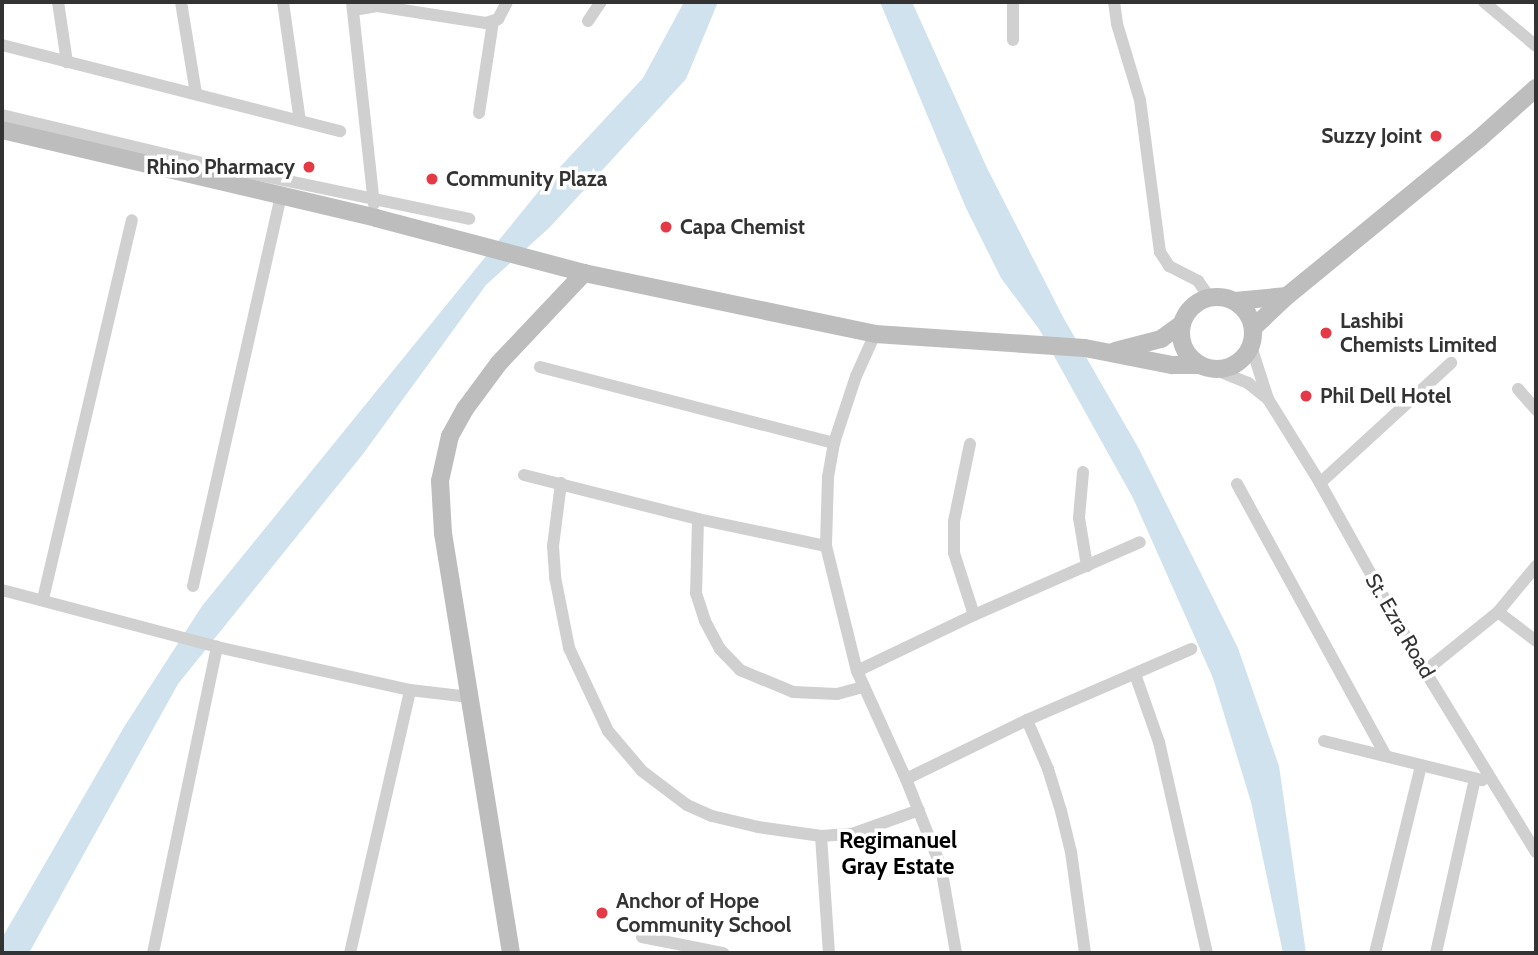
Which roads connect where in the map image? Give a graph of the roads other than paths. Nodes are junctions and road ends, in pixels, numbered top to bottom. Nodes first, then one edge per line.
1 (58, 2) edge
2 (181, 2) edge
3 (283, 2) edge
4 (507, 2) edge
5 (601, 2) edge
6 (1013, 2) edge
7 (1114, 2) edge
8 (1484, 2) edge
9 (353, 6) edge
10 (588, 20) dead end
11 (493, 22) junction
12 (1013, 40) dead end
13 (2, 45) edge
14 (1536, 46) edge
15 (67, 62) junction
16 (1536, 88) edge
17 (196, 94) junction
18 (479, 113) dead end
19 (2, 115) edge
20 (300, 121) junction
21 (2, 130) edge
22 (340, 131) dead end
23 (281, 196) junction
24 (374, 199) junction
25 (376, 218) junction
26 (469, 219) dead end
27 (132, 220) dead end
28 (584, 273) junction
29 (1287, 296) junction
30 (1209, 297) junction
31 (1235, 301) junction
32 (1182, 324) junction
33 (875, 334) junction
34 (1252, 337) junction
35 (1113, 351) junction
36 (1451, 363) dead end
37 (540, 367) dead end
38 (1207, 368) junction
39 (1518, 389) dead end
40 (1268, 399) junction
41 (1536, 410) edge
42 (834, 443) junction
43 (970, 444) dead end
44 (1083, 472) dead end
45 (524, 475) dead end
46 (561, 483) junction
47 (1320, 483) junction
48 (1237, 484) dead end
49 (698, 519) junction
50 (1140, 542) dead end
51 (826, 546) junction
52 (1087, 566) junction
53 (1536, 566) edge
54 (193, 586) dead end
55 (2, 590) edge
56 (43, 599) junction
57 (1498, 612) junction
58 (974, 615) junction
59 (1536, 641) edge
60 (215, 646) junction
61 (1191, 649) dead end
62 (857, 671) junction
63 (1426, 671) junction
64 (1135, 674) junction
65 (864, 687) junction
66 (410, 690) junction
67 (470, 697) junction
68 (1027, 720) junction
69 (1324, 741) dead end
70 (1385, 756) junction
71 (1421, 766) junction
72 (906, 779) junction
73 (1475, 779) junction
74 (1493, 781) junction
75 (919, 810) junction
76 (821, 836) junction
77 (1536, 852) edge
78 (642, 937) dead end
79 (153, 953) edge
80 (350, 953) edge
81 (511, 953) edge
82 (723, 953) edge
83 (829, 953) edge
84 (956, 953) edge
85 (1085, 953) edge
86 (1207, 953) edge
87 (1375, 953) edge
88 (1436, 953) edge

1 - 15 street
2 - 17 street
3 - 20 street
4 - 11 street
5 - 10 street
6 - 12 street
7 - 30 street
8 - 14 street
9 - 11 street
9 - 24 street
11 - 18 street
13 - 15 street
15 - 17 street
16 - 29 street
17 - 20 street
19 - 24 street
20 - 22 street
21 - 23 street
23 - 25 street
23 - 54 street
24 - 25 street
24 - 26 street
25 - 28 street
27 - 56 street
28 - 33 street
28 - 67 street
29 - 31 street
29 - 34 street
30 - 31 street
30 - 32 street
31 - 34 street
32 - 35 street
32 - 38 street
33 - 35 street
33 - 42 street
34 - 38 street
34 - 40 street
35 - 38 street
36 - 47 street
37 - 42 street
38 - 40 street
39 - 41 street
40 - 47 street, St. Ezra Road
42 - 51 street
43 - 58 street
44 - 52 street
45 - 46 street
46 - 49 street
46 - 76 street
47 - 63 street, St. Ezra Road
48 - 70 street
49 - 51 street
49 - 65 street
50 - 52 street
51 - 62 street
52 - 58 street
53 - 57 street
55 - 56 street
56 - 60 street
57 - 59 street
57 - 63 street
58 - 62 street
60 - 66 street
60 - 79 street
61 - 64 street
62 - 65 street
63 - 74 street, St. Ezra Road
64 - 68 street
64 - 86 street
65 - 72 street
66 - 67 street
66 - 80 street
67 - 81 street
68 - 72 street
68 - 85 street
69 - 70 street
70 - 71 street
71 - 73 street
71 - 87 street
72 - 75 street
73 - 74 street
73 - 88 street
74 - 77 street, St. Ezra Road
75 - 76 street
75 - 84 street
76 - 83 street
78 - 82 street

